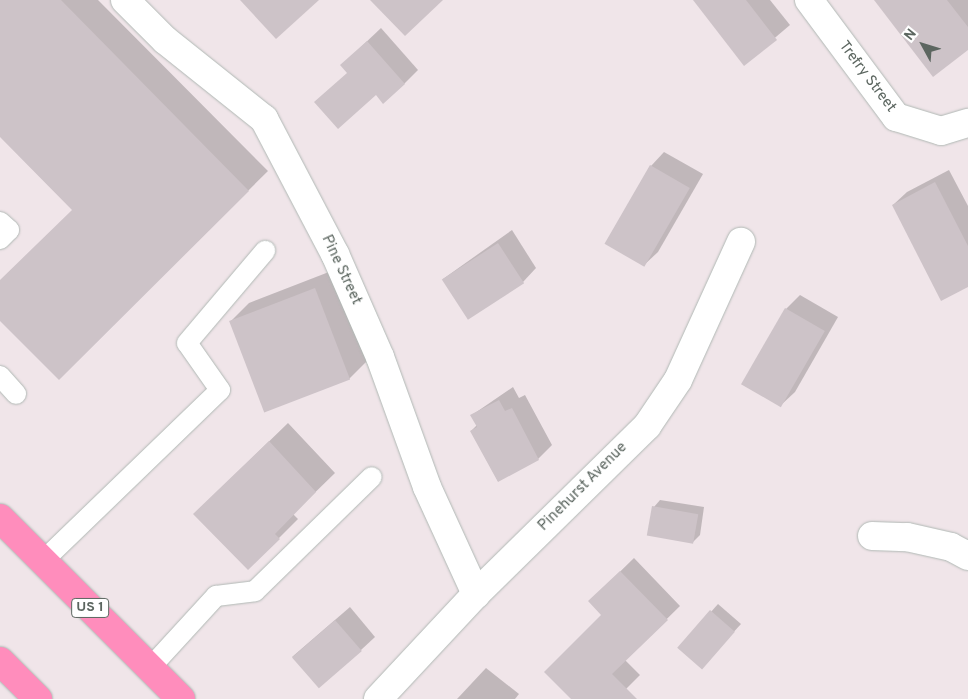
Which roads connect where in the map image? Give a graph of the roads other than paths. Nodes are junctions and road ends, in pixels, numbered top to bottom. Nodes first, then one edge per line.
1 (126, 0) edge
2 (809, 0) edge
3 (968, 123) edge
4 (0, 222) edge
5 (0, 239) edge
6 (741, 242) dead end
7 (265, 251) dead end
8 (0, 376) edge
9 (16, 394) dead end
10 (372, 477) dead end
11 (0, 518) edge
12 (872, 536) dead end
13 (968, 556) edge
14 (43, 561) junction
15 (476, 594) junction
16 (0, 661) edge
17 (150, 668) junction
18 (38, 699) edge
19 (181, 699) edge
20 (378, 699) edge

1 - 15 street, Pine Street
2 - 3 street, Trefry Street
4 - 5 lane
6 - 15 street, Pinehurst Avenue
7 - 14 lane
8 - 9 lane
10 - 17 lane
11 - 14 highway, US 1
12 - 13 street
14 - 17 highway, US 1
15 - 20 street, Pinehurst Avenue
16 - 18 highway
17 - 19 highway, US 1

